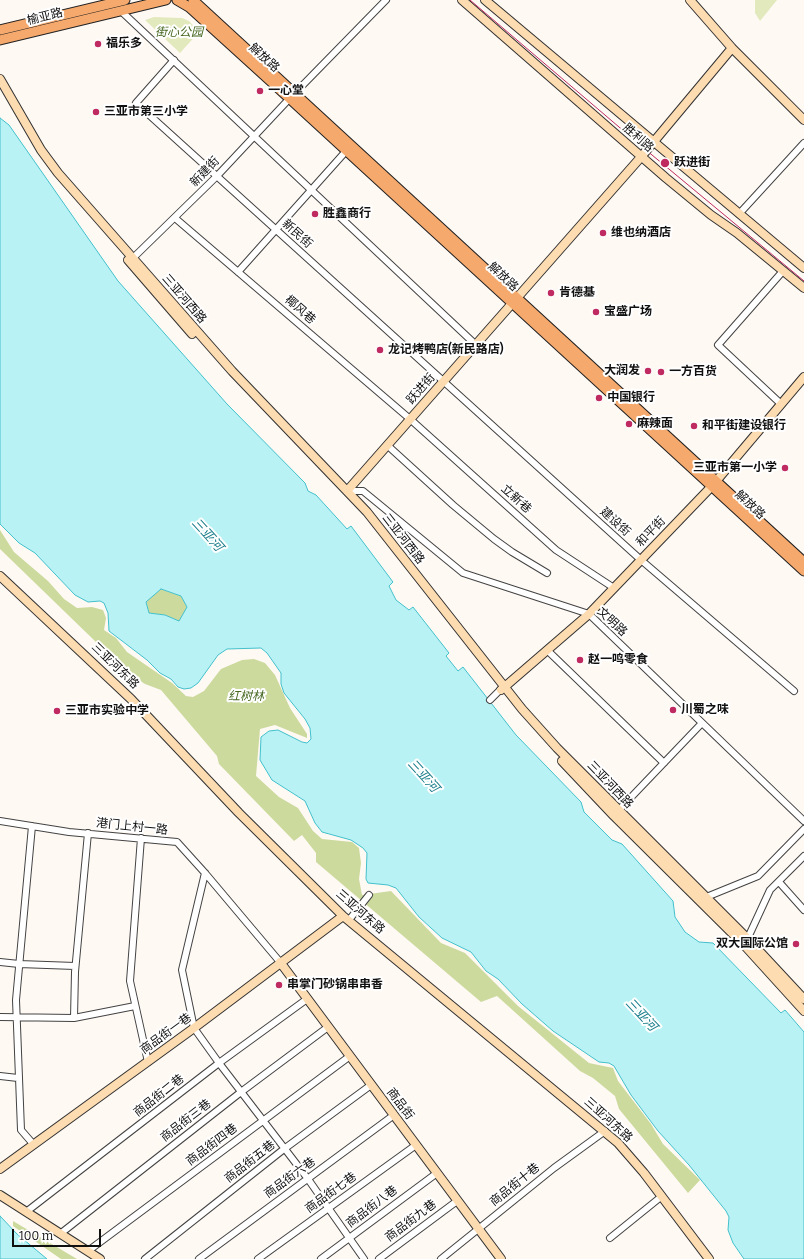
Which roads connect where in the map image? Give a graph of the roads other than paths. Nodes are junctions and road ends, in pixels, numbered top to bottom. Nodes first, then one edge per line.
1 (125, 0) edge
2 (166, 0) edge
3 (193, 0) edge
4 (386, 0) edge
5 (462, 0) edge
6 (485, 0) edge
7 (690, 0) edge
8 (182, 1) edge
9 (121, 11) junction
10 (0, 30) edge
11 (0, 40) edge
12 (732, 48) junction
13 (174, 60) junction
14 (0, 79) edge
15 (0, 90) edge
16 (292, 95) junction
17 (804, 120) edge
18 (254, 135) junction
19 (653, 142) junction
20 (804, 143) edge
21 (347, 150) junction
22 (641, 156) junction
23 (217, 176) junction
24 (310, 190) junction
25 (739, 214) junction
26 (175, 218) junction
27 (275, 229) junction
28 (133, 258) junction
29 (804, 268) edge
30 (784, 271) junction
31 (238, 272) junction
32 (804, 288) edge
33 (515, 301) junction
34 (476, 345) junction
35 (804, 377) edge
36 (443, 382) junction
37 (782, 404) junction
38 (410, 419) junction
39 (387, 445) junction
40 (714, 484) junction
41 (347, 491) junction
42 (641, 560) junction
43 (804, 562) edge
44 (804, 571) edge
45 (547, 573) dead end
46 (0, 576) edge
47 (614, 588) junction
48 (588, 614) junction
49 (547, 650) junction
50 (502, 689) junction
51 (794, 691) dead end
52 (490, 700) dead end
53 (702, 723) junction
54 (664, 763) junction
55 (616, 813) junction
56 (0, 821) edge
57 (804, 821) edge
58 (32, 826) junction
59 (804, 829) edge
60 (88, 833) junction
61 (141, 838) junction
62 (804, 856) edge
63 (205, 873) junction
64 (779, 882) junction
65 (369, 895) dead end
66 (702, 898) junction
67 (804, 910) edge
68 (346, 918) junction
69 (746, 942) junction
70 (0, 962) edge
71 (280, 962) junction
72 (19, 964) junction
73 (75, 966) junction
74 (307, 999) junction
75 (804, 999) edge
76 (135, 1006) junction
77 (804, 1011) edge
78 (17, 1016) junction
79 (0, 1017) edge
80 (74, 1018) junction
81 (328, 1027) junction
82 (194, 1028) junction
83 (350, 1056) junction
84 (148, 1062) junction
85 (219, 1063) junction
86 (0, 1076) edge
87 (18, 1078) junction
88 (371, 1085) junction
89 (241, 1092) junction
90 (394, 1115) junction
91 (263, 1121) junction
92 (605, 1131) junction
93 (34, 1145) junction
94 (416, 1145) junction
95 (284, 1149) junction
96 (0, 1169) edge
97 (437, 1173) junction
98 (308, 1179) junction
99 (0, 1195) edge
100 (662, 1196) junction
101 (457, 1200) junction
102 (329, 1209) junction
103 (26, 1212) junction
104 (479, 1230) junction
105 (60, 1234) junction
106 (349, 1238) junction
107 (610, 1238) dead end
108 (88, 1251) junction
109 (100, 1259) edge
110 (145, 1259) edge
111 (199, 1259) edge
112 (258, 1259) edge
113 (321, 1259) edge
114 (364, 1259) edge
115 (379, 1259) edge
116 (441, 1259) edge
117 (501, 1259) edge
118 (709, 1259) edge

1 - 10 main road, 榆亚路
2 - 9 main road, 榆亚路
3 - 16 main road, 解放路
4 - 16 street, 新建街
5 - 22 street, 胜利路
6 - 19 street, 胜利路
7 - 12 street
8 - 16 main road, 解放路
9 - 11 main road, 榆亚路
9 - 13 street
12 - 17 street
12 - 19 street, 跃进街
13 - 18 street
13 - 23 street, 新民街
14 - 28 street, 三亚河西路
15 - 50 street, 三亚河西路
16 - 18 street, 新建街
16 - 21 main road, 解放路
16 - 33 main road, 解放路
18 - 23 street, 新建街
18 - 24 street
19 - 22 street, 跃进街
19 - 25 street, 胜利路
20 - 25 street
21 - 24 street
21 - 33 main road, 解放路
22 - 30 street, 胜利路
22 - 33 street, 跃进街
23 - 26 street, 新建街
23 - 27 street, 新民街
24 - 27 street
24 - 34 street
25 - 29 street, 胜利路
26 - 28 street, 新建街
26 - 31 street, 椰风巷
27 - 31 street
27 - 36 street, 新民街
28 - 41 street, 三亚河西路
30 - 32 street, 胜利路
30 - 37 street
31 - 38 street, 椰风巷
33 - 34 street, 跃进街
33 - 40 main road, 解放路
34 - 36 street, 跃进街
35 - 37 street, 和平街
36 - 38 street, 跃进街
36 - 42 street, 建设街
37 - 40 street, 和平街
38 - 39 street, 跃进街
38 - 47 street, 立新巷
39 - 41 street, 跃进街
39 - 45 street
40 - 42 street, 和平街
40 - 43 main road, 解放路
40 - 44 main road, 解放路
41 - 48 street, 文明路
41 - 50 street, 三亚河西路
42 - 47 street, 和平街
42 - 51 street, 建设街
46 - 68 street, 三亚河东路
47 - 48 street, 和平街
48 - 49 street, 和平街
48 - 53 street, 文明路
49 - 50 street, 和平街
49 - 54 street
50 - 52 street
50 - 55 street, 三亚河西路
53 - 54 street
53 - 57 street, 文明路
54 - 55 street
55 - 66 street, 三亚河西路
56 - 58 street, 港门上村一路
58 - 60 street, 港门上村一路
58 - 72 street
59 - 66 street
60 - 61 street, 港门上村一路
60 - 73 street
61 - 63 street, 港门上村一路
61 - 76 street
62 - 64 street
63 - 71 street, 港门上村一路
63 - 82 street
64 - 67 street
64 - 69 street
65 - 68 street
66 - 69 street, 三亚河西路
68 - 71 street, 商品街一巷
68 - 92 street, 三亚河东路
69 - 75 street, 三亚河西路
69 - 77 street, 三亚河西路
70 - 72 street
71 - 74 street, 商品街
71 - 82 street, 商品街一巷
72 - 73 street
72 - 78 street
73 - 80 street
74 - 81 street, 商品街
74 - 85 street, 商品街二巷
76 - 80 street
76 - 84 street
78 - 79 street
78 - 80 street
78 - 87 street
81 - 83 street, 商品街
81 - 89 street, 商品街三巷
82 - 84 street, 商品街一巷
82 - 85 street
83 - 88 street, 商品街
83 - 91 street, 商品街四巷
84 - 93 street, 商品街一巷
85 - 89 street
85 - 103 street, 商品街二巷
86 - 87 street
87 - 93 street
88 - 90 street, 商品街
88 - 95 street, 商品街五巷
89 - 91 street
89 - 105 street, 商品街三巷
90 - 94 street, 商品街
90 - 98 street, 商品街六巷
91 - 95 street
91 - 108 street, 商品街四巷
92 - 100 street, 三亚河东路
92 - 104 street, 商品街十巷
93 - 96 street, 商品街一巷
94 - 97 street, 商品街
94 - 102 street, 商品街七巷
95 - 98 street
95 - 110 street, 商品街五巷
97 - 101 street, 商品街
97 - 106 street, 商品街八巷
98 - 102 street
98 - 111 street, 商品街六巷
99 - 103 street
100 - 107 street
100 - 118 street, 三亚河东路
101 - 104 street, 商品街
101 - 115 street, 商品街九巷
102 - 106 street
102 - 112 street, 商品街七巷
103 - 105 street
104 - 116 street, 商品街十巷
104 - 117 street, 商品街
105 - 108 street
106 - 113 street, 商品街八巷
106 - 114 street
108 - 109 street

